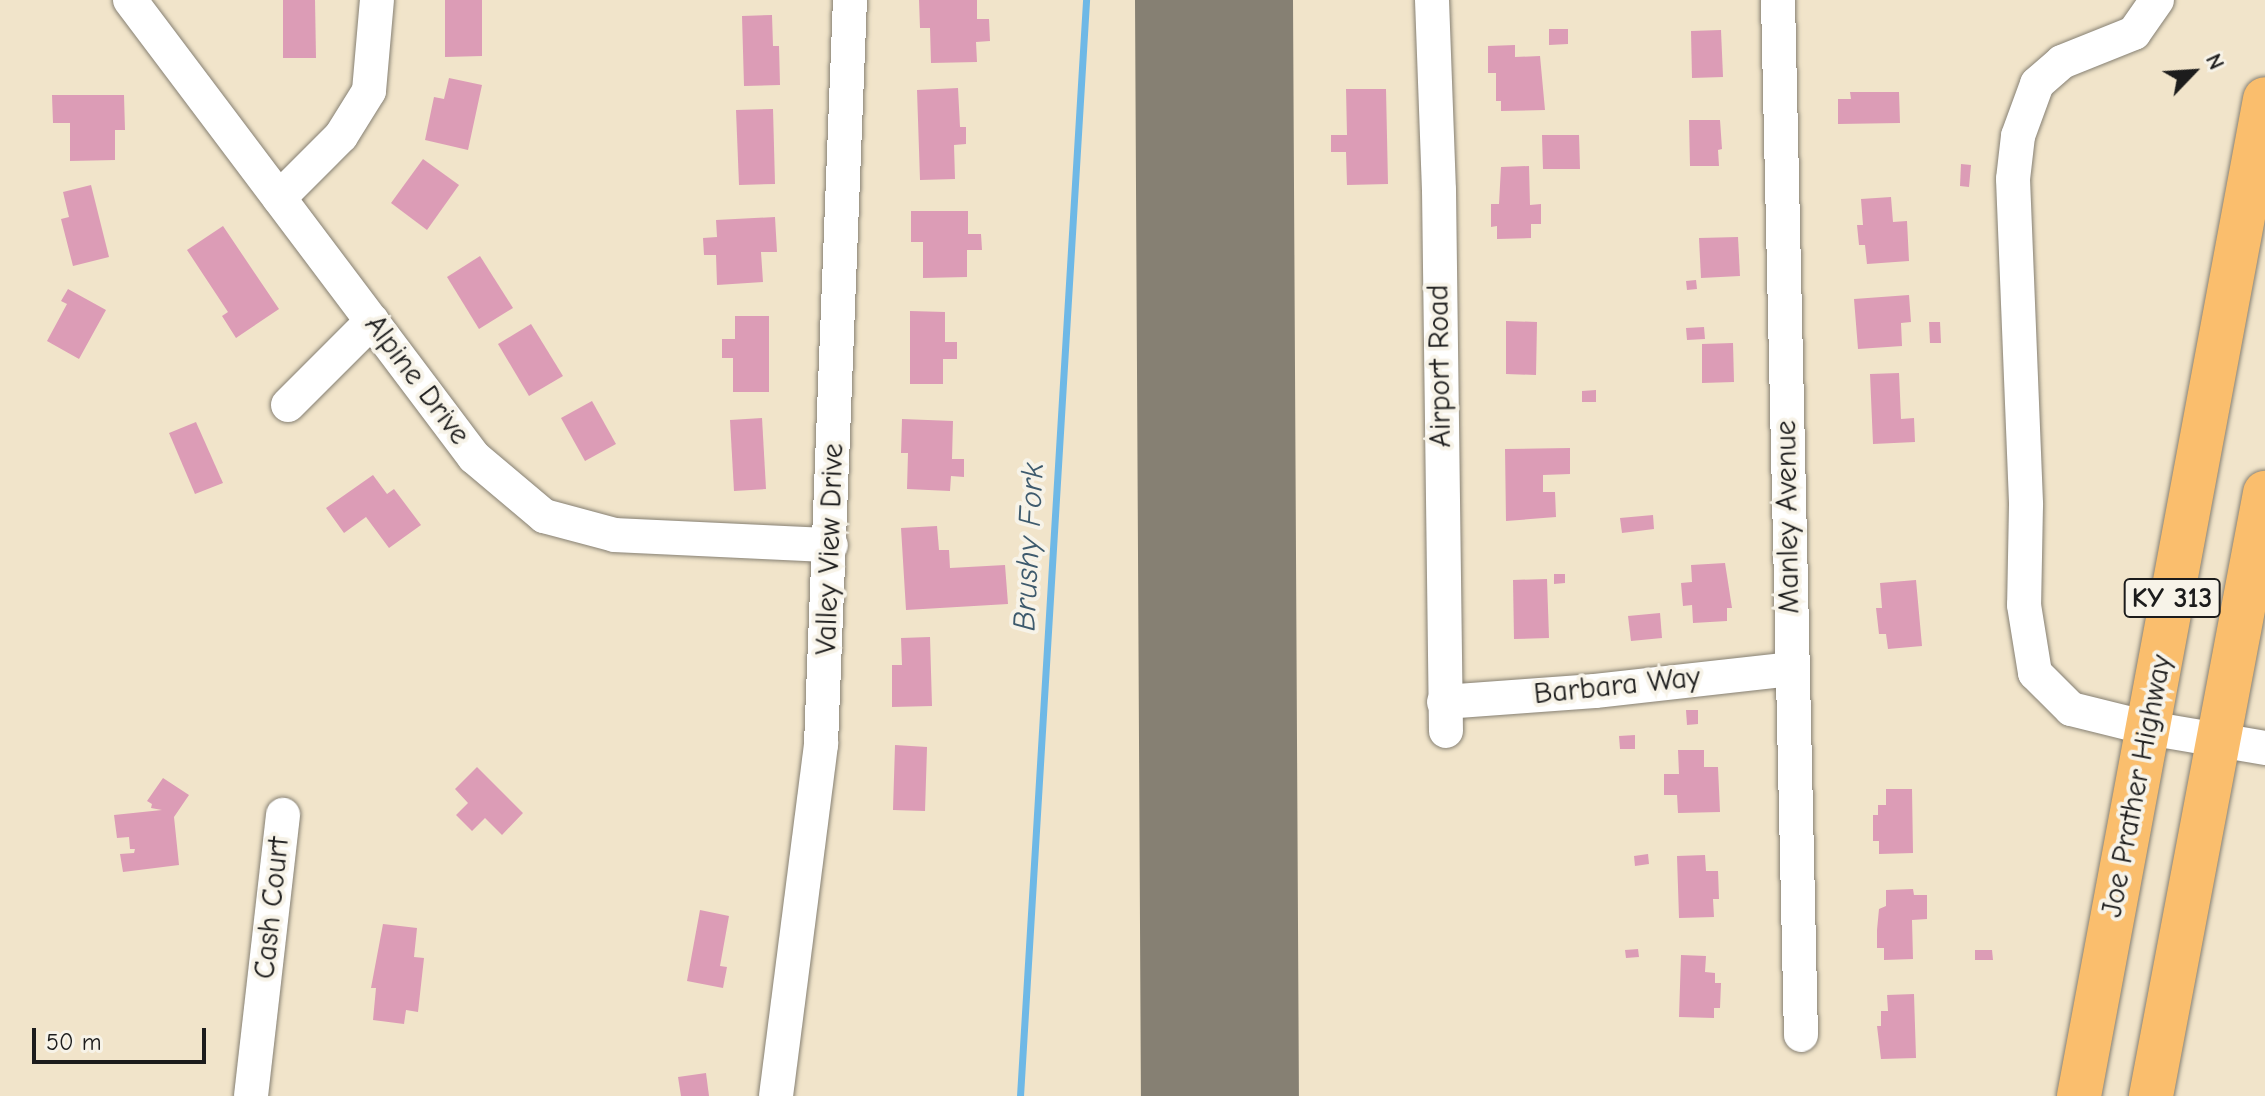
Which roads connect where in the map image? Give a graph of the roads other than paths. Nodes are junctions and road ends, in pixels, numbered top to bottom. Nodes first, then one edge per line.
1 (130, 0) edge
2 (377, 0) edge
3 (850, 0) edge
4 (1432, 0) edge
5 (1778, 0) edge
6 (2157, 0) edge
7 (2265, 99) edge
8 (279, 198) junction
9 (372, 321) junction
10 (288, 405) dead end
11 (2265, 493) edge
12 (831, 545) junction
13 (1791, 669) junction
14 (1445, 717) joint
15 (2148, 728) junction
16 (2216, 740) junction
17 (2265, 748) edge
18 (283, 815) dead end
19 (1801, 1035) dead end
20 (251, 1096) edge
21 (776, 1096) edge
22 (2079, 1096) edge
23 (2151, 1096) edge

1 - 8 street, Alpine Drive
2 - 8 street
3 - 12 street, Valley View Drive
4 - 14 street, Airport Road
5 - 13 street, Manley Avenue
6 - 15 street
7 - 15 highway, Joe Prather Highway / KY 313
8 - 9 street, Alpine Drive
9 - 10 street
9 - 12 street, Alpine Drive
11 - 16 highway, KY 313
12 - 21 street, Valley View Drive
13 - 14 street, Barbara Way
13 - 19 street, Manley Avenue
15 - 16 street
15 - 22 highway, Joe Prather Highway / KY 313
16 - 17 street
16 - 23 highway, KY 313
18 - 20 street, Cash Court

